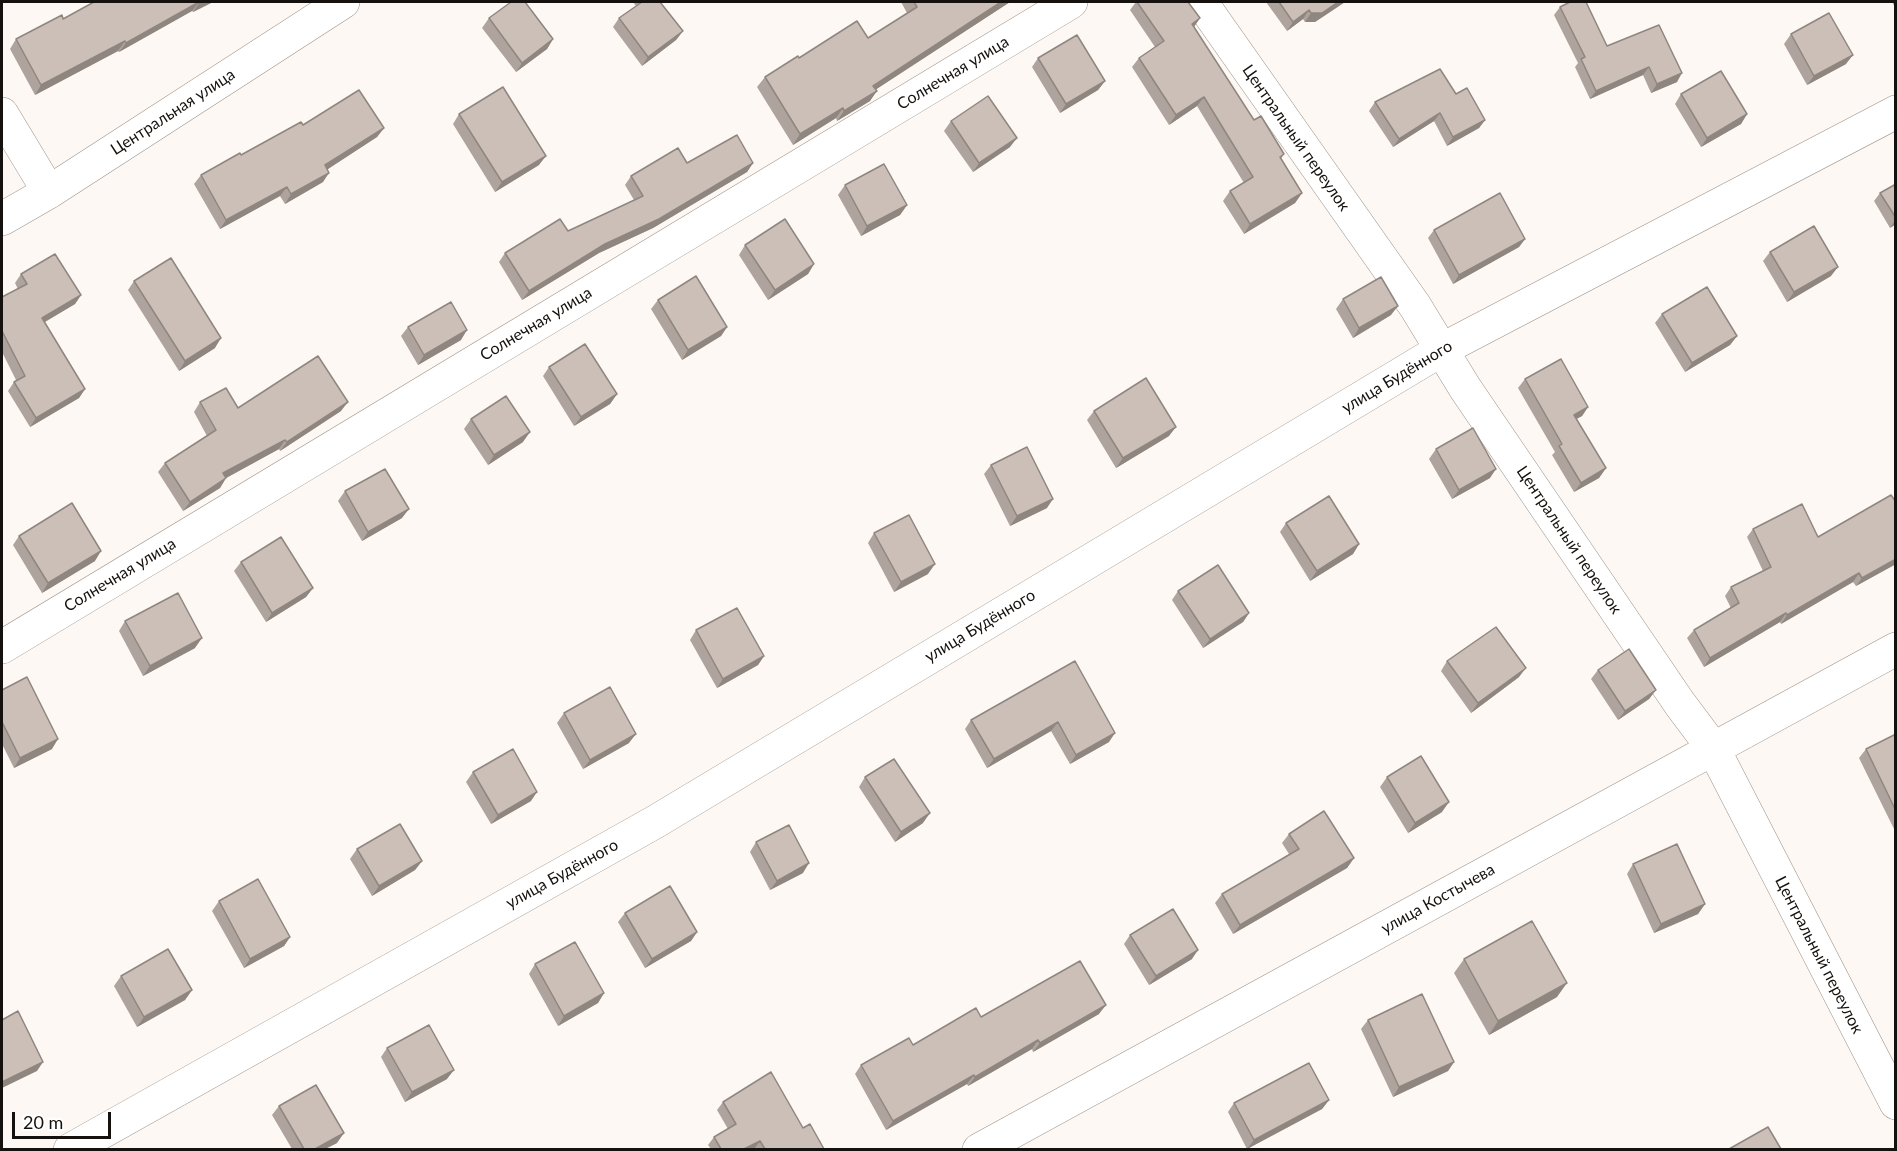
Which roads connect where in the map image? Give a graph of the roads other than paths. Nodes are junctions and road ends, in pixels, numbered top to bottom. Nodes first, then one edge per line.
1 (343, 2) edge
2 (1071, 2) edge
3 (1201, 2) edge
4 (1896, 112) edge
5 (2, 114) edge
6 (49, 192) junction
7 (2, 219) edge
8 (1441, 350) junction
9 (2, 647) edge
10 (1896, 649) edge
11 (1713, 748) junction
12 (1896, 1103) edge
13 (70, 1149) edge
14 (979, 1149) edge

1 - 6 street, Центральная улица
2 - 9 street, Солнечная улица
3 - 8 street, Центральный переулок
4 - 8 street, улица Будённого
5 - 6 street
6 - 7 street, Центральная улица
8 - 11 street, Центральный переулок
8 - 13 street, улица Будённого
10 - 11 street, улица Костычева
11 - 12 street, Центральный переулок
11 - 14 street, улица Костычева

